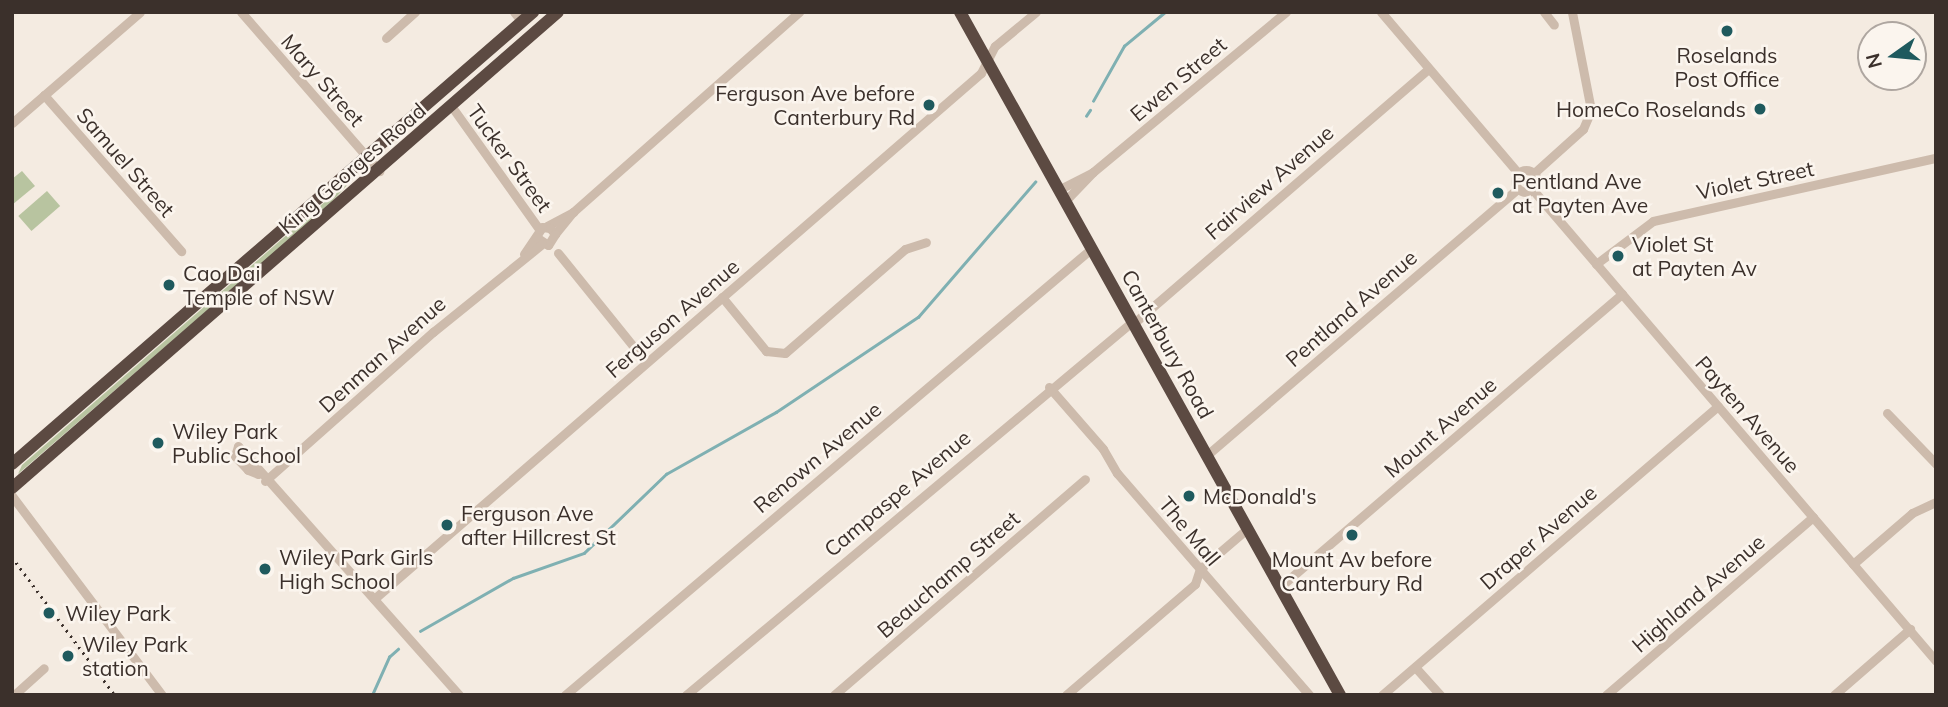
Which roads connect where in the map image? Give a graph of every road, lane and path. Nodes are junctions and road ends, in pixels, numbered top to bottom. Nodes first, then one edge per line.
1 (140, 12) edge
2 (241, 12) edge
3 (415, 12) edge
4 (533, 12) edge
5 (558, 12) edge
6 (799, 12) edge
7 (960, 12) edge
8 (1037, 12) edge
9 (1286, 12) edge
10 (1381, 12) edge
11 (1544, 12) edge
12 (1572, 12) edge
13 (518, 17) edge
14 (1554, 25) dead end
15 (386, 38) dead end
16 (986, 58) junction
17 (1428, 69) junction
18 (44, 95) junction
19 (452, 107) junction
20 (12, 123) edge
21 (368, 158) junction
22 (1936, 158) edge
23 (379, 171) junction
24 (1518, 173) junction
25 (1534, 173) junction
26 (1517, 189) junction
27 (1533, 190) junction
28 (1063, 195) junction
29 (545, 236) junction
30 (926, 242) dead end
31 (1092, 248) junction
32 (181, 251) dead end
33 (1596, 264) junction
34 (1622, 295) junction
35 (722, 297) junction
36 (1133, 322) junction
37 (646, 362) junction
38 (1049, 387) junction
39 (1718, 406) junction
40 (1887, 413) dead end
41 (1207, 455) junction
42 (12, 464) edge
43 (1936, 464) edge
44 (1085, 479) dead end
45 (12, 488) edge
46 (12, 496) edge
47 (1936, 502) edge
48 (1813, 517) junction
49 (1248, 528) junction
50 (1853, 564) junction
51 (1200, 569) junction
52 (1281, 586) junction
53 (374, 600) junction
54 (1910, 629) junction
55 (1936, 661) edge
56 (1415, 667) junction
57 (44, 668) dead end
58 (1302, 687) junction
59 (14, 695) edge
60 (162, 695) edge
61 (459, 695) edge
62 (565, 695) edge
63 (685, 695) edge
64 (834, 695) edge
65 (1066, 695) edge
66 (1293, 695) edge
67 (1309, 695) edge
68 (1340, 695) edge
69 (1382, 695) edge
70 (1440, 695) edge
71 (1606, 695) edge
72 (1833, 695) edge

1 - 18 street
2 - 21 street, Mary Street
3 - 15 street
4 - 13 highway, King Georges Road
5 - 19 highway, King Georges Road
6 - 29 street, Denman Avenue
7 - 16 highway, Canterbury Road
8 - 16 street, Ferguson Avenue
9 - 28 street, Ewen Street
10 - 17 street
11 - 14 street
12 - 25 street
13 - 21 highway, King Georges Road
16 - 28 highway, Canterbury Road
16 - 35 street, Ferguson Avenue
17 - 24 street
17 - 36 street, Fairview Avenue
18 - 20 street
18 - 32 street, Samuel Street
19 - 23 highway, King Georges Road
19 - 29 street, Tucker Street
21 - 23 street, Mary Street
21 - 42 highway, King Georges Road
22 - 33 street, Violet Street
23 - 45 highway, King Georges Road
24 - 25 street
24 - 26 street
25 - 27 street
26 - 27 street
26 - 41 street, Pentland Avenue
27 - 33 street, Payten Avenue
28 - 31 highway, Canterbury Road
29 - 37 street, Tucker Street
29 - 53 street, Denman Avenue
30 - 35 street
31 - 36 highway, Canterbury Road
31 - 62 street, Renown Avenue
33 - 34 street, Payten Avenue
34 - 39 street, Payten Avenue
34 - 52 street, Mount Avenue
35 - 37 street, Ferguson Avenue
36 - 38 street, Campaspe Avenue
36 - 41 highway, Canterbury Road
37 - 53 street, Ferguson Avenue
38 - 51 street, The Mall
38 - 63 street, Campaspe Avenue
39 - 48 street, Payten Avenue
39 - 56 street, Draper Avenue
40 - 43 street
41 - 49 highway, Canterbury Road
44 - 64 street, Beauchamp Street
46 - 60 street
47 - 50 street
48 - 50 street, Payten Avenue
48 - 71 street, Highland Avenue
49 - 51 street
49 - 52 highway, Canterbury Road
50 - 54 street, Payten Avenue
51 - 58 street, The Mall
51 - 65 street
52 - 68 highway, Canterbury Road
53 - 61 street
54 - 55 street, Payten Avenue
54 - 72 street
56 - 69 street, Draper Avenue
56 - 70 street
57 - 59 street
58 - 66 street
58 - 67 street, The Mall

